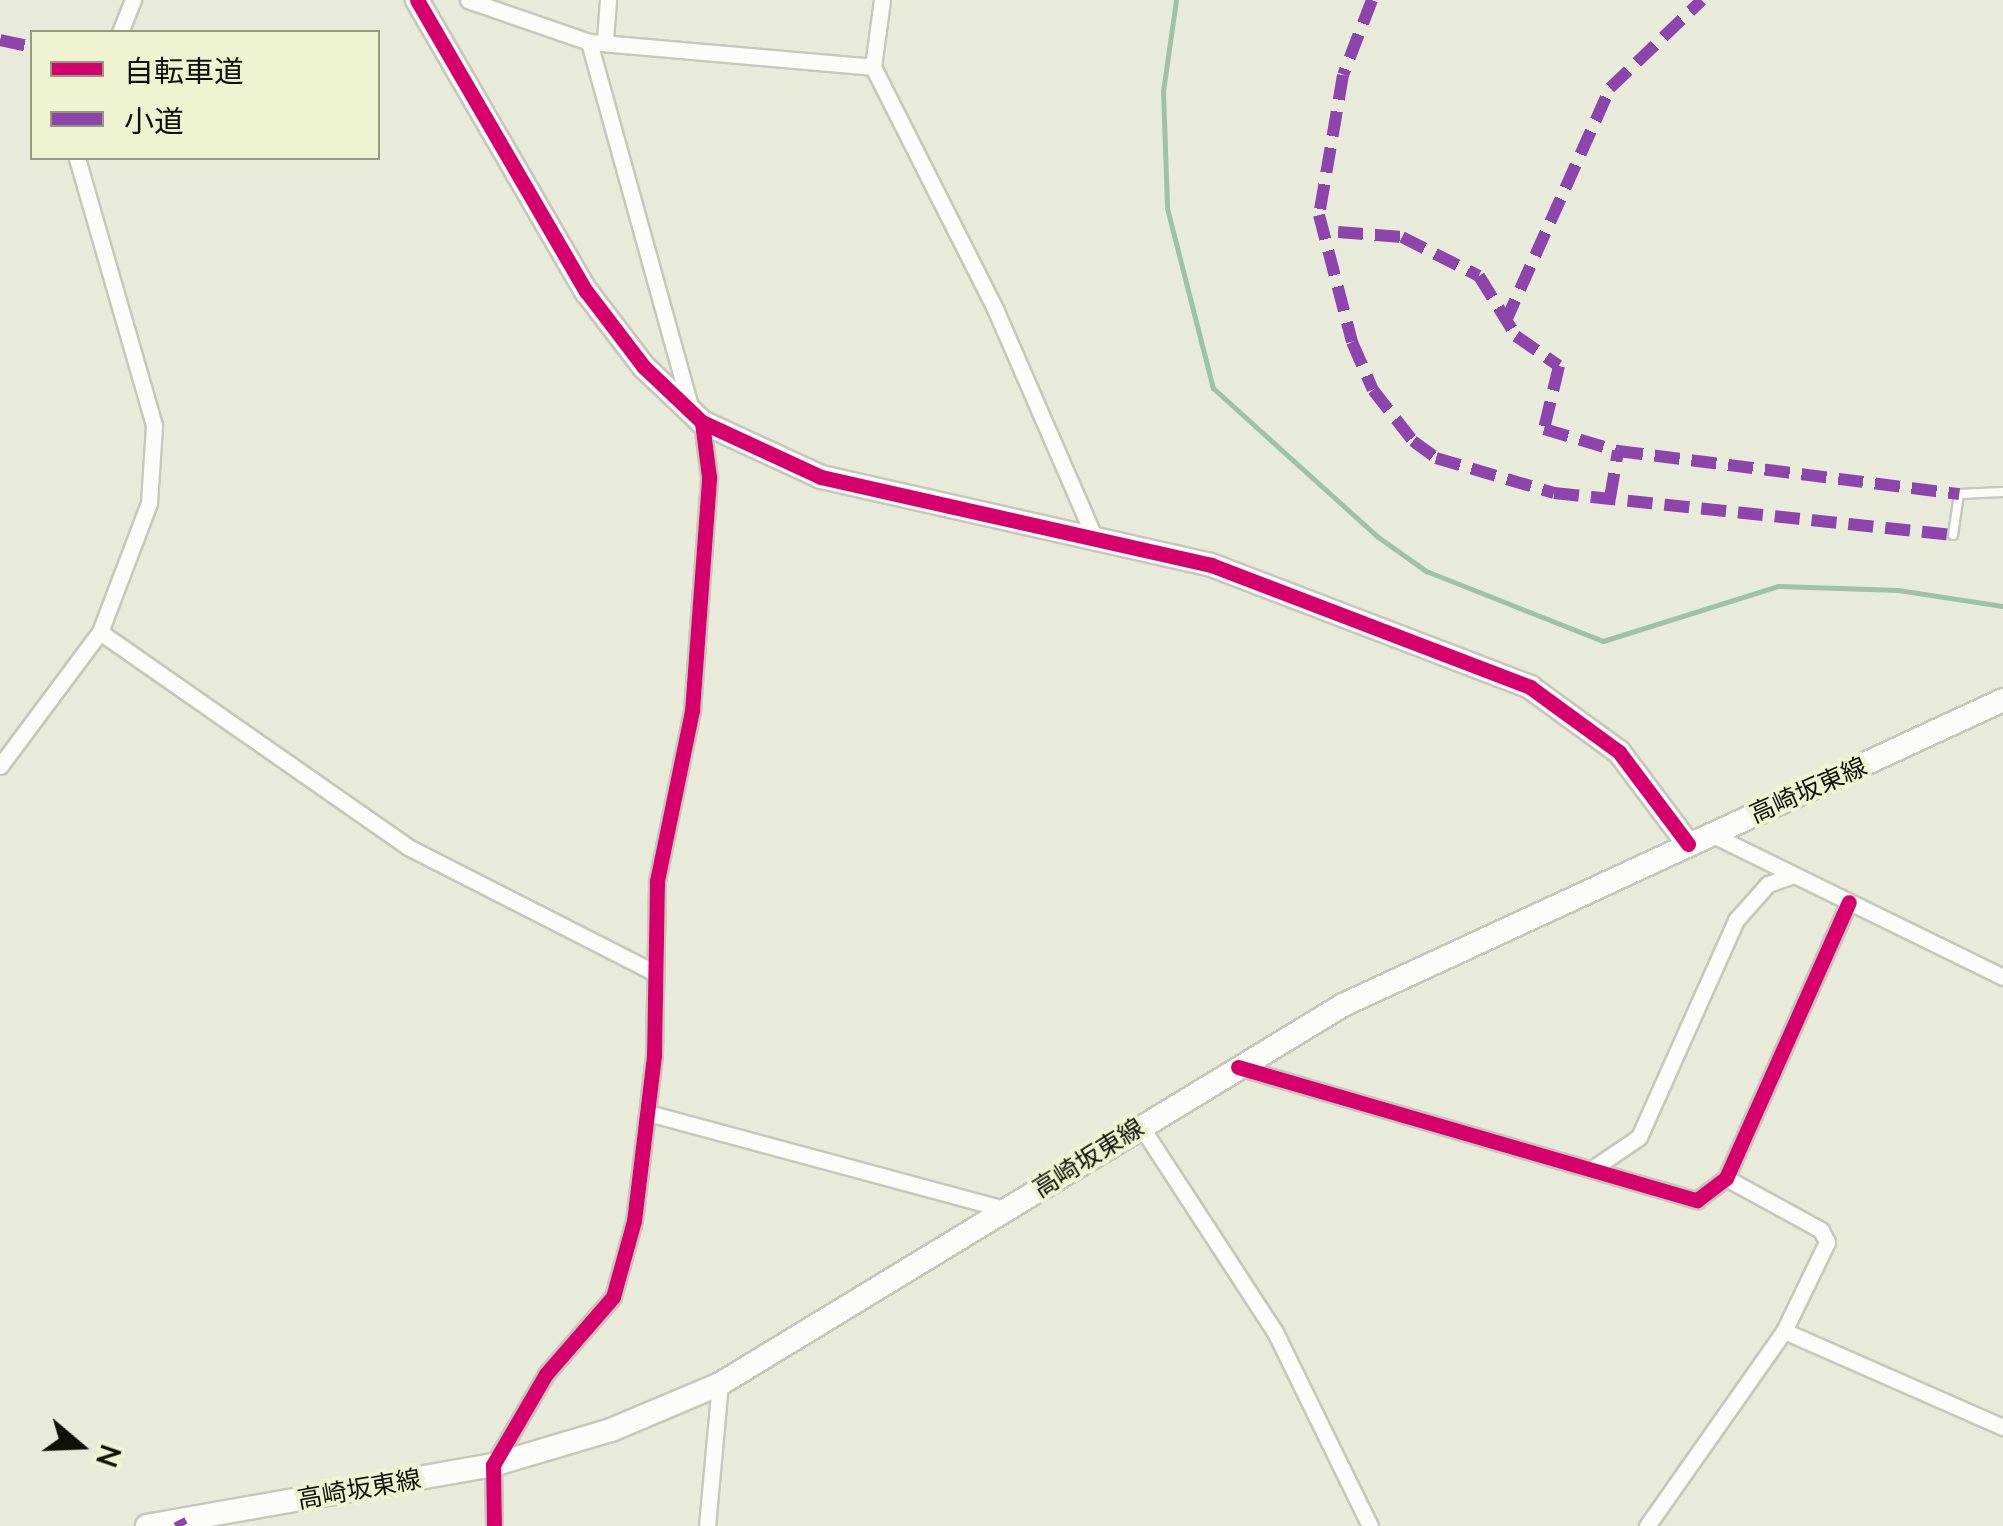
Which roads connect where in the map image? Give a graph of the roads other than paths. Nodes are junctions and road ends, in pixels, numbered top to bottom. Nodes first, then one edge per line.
1 (133, 0) edge
2 (417, 0) edge
3 (468, 0) edge
4 (608, 0) edge
5 (882, 0) edge
6 (121, 30) edge
7 (598, 41) junction
8 (873, 67) junction
9 (78, 160) edge
10 (697, 417) junction
11 (2003, 492) edge
12 (1093, 534) junction
13 (1953, 535) dead end
14 (100, 632) junction
15 (2003, 700) edge
16 (0, 766) edge
17 (1711, 834) junction
18 (1688, 844) junction
19 (1791, 876) junction
20 (1850, 902) junction
21 (654, 972) junction
22 (2003, 977) edge
23 (1238, 1067) junction
24 (648, 1113) junction
25 (1140, 1125) junction
26 (1592, 1169) junction
27 (1726, 1178) junction
28 (1007, 1210) junction
29 (1784, 1332) junction
30 (720, 1384) junction
31 (2003, 1427) edge
32 (492, 1464) junction
33 (148, 1526) edge
34 (494, 1526) edge
35 (707, 1526) edge
36 (1370, 1526) edge
37 (1647, 1526) edge

1 - 6 street
2 - 10 main road
3 - 7 street
4 - 7 street
5 - 8 street
7 - 8 street
7 - 10 street
8 - 12 street
9 - 14 street
10 - 12 main road
10 - 21 street
11 - 13 lane
12 - 18 main road
14 - 16 street
14 - 21 street
15 - 17 main road, 高崎坂東線
17 - 18 main road, 高崎坂東線
17 - 19 street
18 - 23 main road, 高崎坂東線
19 - 20 street
19 - 26 street
20 - 22 street
20 - 27 street
21 - 24 street
23 - 25 main road, 高崎坂東線
23 - 26 street
24 - 28 street
24 - 32 street
25 - 28 main road, 高崎坂東線
25 - 36 street
26 - 27 street
27 - 29 street
28 - 30 main road, 高崎坂東線
29 - 31 street
29 - 37 street
30 - 32 main road, 高崎坂東線
30 - 35 street
32 - 33 main road, 高崎坂東線
32 - 34 street

